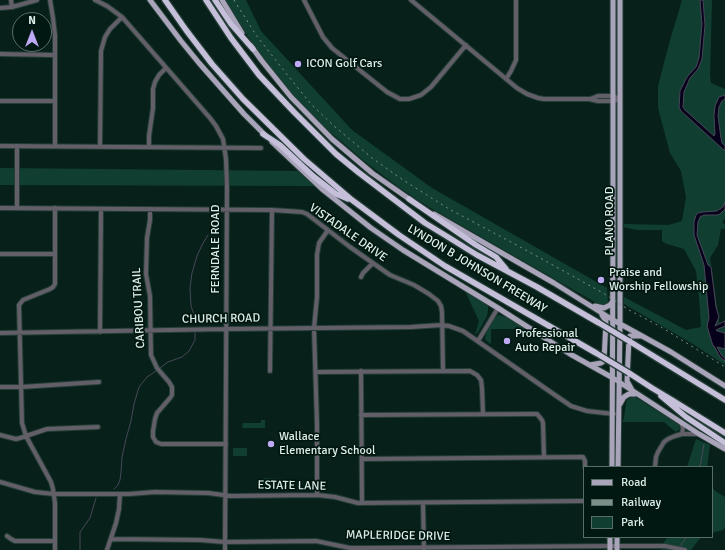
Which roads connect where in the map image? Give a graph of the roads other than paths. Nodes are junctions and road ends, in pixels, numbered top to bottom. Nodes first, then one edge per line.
1 (10, 0) edge
2 (37, 0) edge
3 (50, 0) edge
4 (95, 0) edge
5 (150, 0) edge
6 (154, 0) edge
7 (165, 0) edge
8 (206, 0) edge
9 (215, 0) edge
10 (222, 0) edge
11 (304, 0) edge
12 (411, 0) edge
13 (516, 0) edge
14 (613, 0) edge
15 (620, 0) edge
16 (12, 7) junction
17 (0, 8) edge
18 (159, 12) junction
19 (122, 17) junction
20 (613, 23) junction
21 (620, 24) junction
22 (466, 45) junction
23 (253, 49) junction
24 (0, 54) edge
25 (54, 55) junction
26 (166, 68) junction
27 (506, 79) junction
28 (613, 98) junction
29 (620, 99) junction
30 (0, 101) edge
31 (55, 101) junction
32 (263, 134) junction
33 (0, 146) edge
34 (17, 146) junction
35 (55, 146) junction
36 (100, 146) junction
37 (149, 147) junction
38 (225, 147) junction
39 (261, 148) dead end
40 (613, 193) junction
41 (620, 194) junction
42 (409, 199) junction
43 (352, 200) junction
44 (0, 208) edge
45 (17, 208) junction
46 (55, 208) junction
47 (101, 209) junction
48 (150, 209) junction
49 (227, 209) junction
50 (272, 210) junction
51 (328, 230) junction
52 (613, 243) junction
53 (620, 243) junction
54 (0, 254) edge
55 (55, 254) junction
56 (373, 263) junction
57 (509, 272) junction
58 (362, 276) dead end
59 (613, 301) junction
60 (588, 304) junction
61 (498, 308) junction
62 (598, 310) junction
63 (613, 320) junction
64 (620, 324) junction
65 (442, 325) junction
66 (314, 328) junction
67 (226, 329) junction
68 (271, 329) junction
69 (151, 330) junction
70 (100, 332) junction
71 (0, 333) edge
72 (20, 333) junction
73 (641, 336) junction
74 (478, 341) junction
75 (590, 366) junction
76 (443, 370) junction
77 (270, 371) dead end
78 (361, 371) junction
79 (316, 372) junction
80 (613, 378) junction
81 (99, 382) dead end
82 (619, 383) junction
83 (725, 386) edge
84 (0, 387) edge
85 (21, 387) junction
86 (652, 388) junction
87 (634, 393) junction
88 (725, 400) edge
89 (619, 405) junction
90 (483, 414) junction
91 (613, 414) junction
92 (619, 414) junction
93 (361, 415) junction
94 (681, 422) junction
95 (98, 427) dead end
96 (725, 433) edge
97 (682, 434) junction
98 (699, 434) junction
99 (0, 435) edge
100 (26, 436) junction
101 (725, 443) edge
102 (226, 444) junction
103 (725, 449) edge
104 (612, 454) junction
105 (544, 457) junction
106 (362, 459) junction
107 (585, 466) edge
108 (612, 466) edge
109 (617, 466) edge
110 (618, 466) edge
111 (655, 466) edge
112 (0, 482) edge
113 (54, 494) junction
114 (120, 494) junction
115 (225, 495) junction
116 (317, 495) junction
117 (583, 501) edge
118 (362, 503) junction
119 (423, 503) junction
120 (7, 536) dead end
121 (110, 539) junction
122 (55, 541) junction
123 (225, 542) junction
124 (610, 548) edge
125 (617, 548) edge
126 (424, 549) edge
127 (55, 550) edge
128 (107, 550) edge
129 (225, 550) edge
130 (685, 550) edge

1 - 16 street
2 - 16 street
3 - 25 street
4 - 19 street, FERNDALE ROAD
5 - 18 main road
6 - 18 main road
7 - 43 highway, LYNDON B JOHNSON FREEWAY
8 - 57 highway, LYNDON B JOHNSON FREEWAY
9 - 23 highway
10 - 23 main road
11 - 22 street
12 - 22 street
13 - 27 street
14 - 20 main road, PLANO ROAD
15 - 21 main road, PLANO ROAD
16 - 17 street
18 - 32 main road
19 - 26 street, FERNDALE ROAD
19 - 36 street
20 - 21 main road
20 - 28 main road, PLANO ROAD
21 - 29 main road, PLANO ROAD
22 - 27 street
23 - 42 main road
24 - 25 street
25 - 31 street
26 - 37 street
26 - 38 street, FERNDALE ROAD
27 - 28 street
28 - 29 street
28 - 40 main road, PLANO ROAD
29 - 41 main road, PLANO ROAD
30 - 31 street
31 - 35 street
32 - 43 highway
32 - 61 main road
33 - 34 street
34 - 35 street
34 - 45 street
35 - 36 street
36 - 37 street
37 - 38 street
38 - 39 street
38 - 49 street, FERNDALE ROAD
40 - 41 main road
40 - 52 main road, PLANO ROAD
41 - 53 main road, PLANO ROAD
42 - 57 highway
42 - 60 main road
43 - 86 highway, LYNDON B JOHNSON FREEWAY, bridge
44 - 45 street, VISTADALE DRIVE
45 - 46 street, VISTADALE DRIVE
46 - 47 street, VISTADALE DRIVE
46 - 55 street
47 - 48 street, VISTADALE DRIVE
47 - 70 street
48 - 49 street, VISTADALE DRIVE
48 - 69 street, CARIBOU TRAIL
49 - 50 street, VISTADALE DRIVE
49 - 67 street, FERNDALE ROAD
50 - 51 street, VISTADALE DRIVE
50 - 68 street
51 - 56 street, VISTADALE DRIVE
51 - 66 street
52 - 53 main road
52 - 59 main road, PLANO ROAD
53 - 64 main road, PLANO ROAD
54 - 55 street
55 - 72 street
56 - 58 street
56 - 65 street, VISTADALE DRIVE
57 - 88 highway, LYNDON B JOHNSON FREEWAY, bridge
59 - 60 main road
59 - 63 main road, PLANO ROAD
60 - 62 main road
61 - 74 street
61 - 75 main road
62 - 63 main road
62 - 75 main road
63 - 64 main road
63 - 80 main road, PLANO ROAD
64 - 73 main road
64 - 82 main road, PLANO ROAD
65 - 66 street, CHURCH ROAD
65 - 74 street, CHURCH ROAD
65 - 76 street, VISTADALE DRIVE
66 - 68 street, CHURCH ROAD
66 - 79 street
67 - 68 street, CHURCH ROAD
67 - 69 street, CHURCH ROAD
67 - 102 street, FERNDALE ROAD
68 - 77 street
69 - 70 street, CHURCH ROAD
69 - 102 street, CARIBOU TRAIL
70 - 72 street, CHURCH ROAD
71 - 72 street, CHURCH ROAD
72 - 85 street
73 - 83 main road
73 - 87 main road
74 - 91 street, CHURCH ROAD
75 - 80 main road
76 - 78 street
76 - 90 street
78 - 79 street
78 - 93 street
79 - 116 street
80 - 82 main road
80 - 91 main road, PLANO ROAD
81 - 85 street
82 - 87 main road
82 - 89 main road, PLANO ROAD
84 - 85 street
85 - 100 street
86 - 96 highway, LYNDON B JOHNSON FREEWAY
86 - 101 highway
87 - 89 main road
87 - 94 main road
89 - 92 main road, PLANO ROAD
90 - 93 street
90 - 105 street
91 - 92 street, CHURCH ROAD
91 - 104 main road, PLANO ROAD
92 - 110 main road, PLANO ROAD
93 - 106 street
94 - 97 street
94 - 98 main road
95 - 100 street
97 - 98 street
97 - 111 street
98 - 103 main road
99 - 100 street
100 - 113 street
102 - 115 street, FERNDALE ROAD
104 - 108 main road, PLANO ROAD
104 - 109 main road
105 - 106 street
105 - 107 street
106 - 118 street
112 - 113 street, ESTATE LANE
113 - 114 street, ESTATE LANE
113 - 122 street
114 - 115 street, ESTATE LANE
114 - 121 street
115 - 116 street, ESTATE LANE
115 - 123 street, FERNDALE ROAD
116 - 118 street, ESTATE LANE
117 - 119 street, ESTATE LANE
118 - 119 street, ESTATE LANE
119 - 126 street
120 - 122 street
121 - 123 street, MAPLERIDGE DRIVE
121 - 128 street
122 - 127 street
123 - 126 street, MAPLERIDGE DRIVE
123 - 129 street, FERNDALE ROAD
124 - 125 street, MAPLERIDGE DRIVE
124 - 126 street, MAPLERIDGE DRIVE
125 - 130 street, MAPLERIDGE DRIVE

